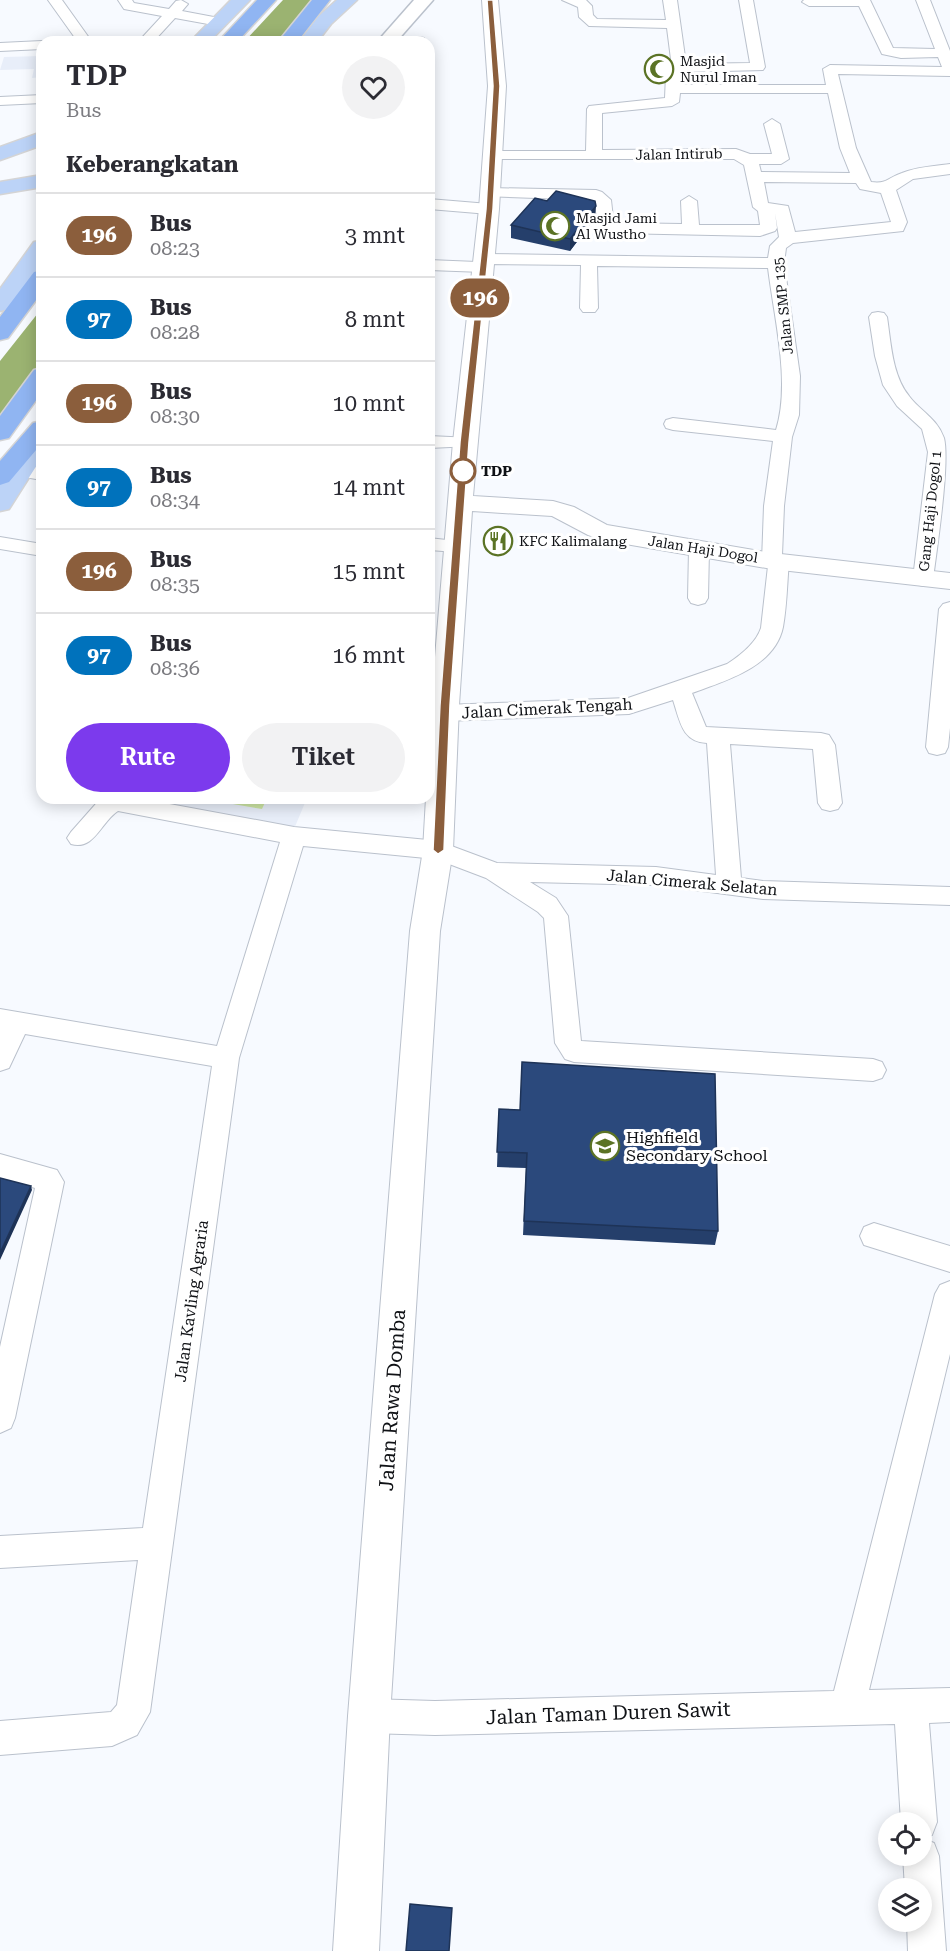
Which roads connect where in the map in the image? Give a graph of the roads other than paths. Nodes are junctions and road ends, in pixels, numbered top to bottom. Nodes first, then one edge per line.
1 (55, 0) edge
2 (124, 0) edge
3 (186, 0) edge
4 (241, 0) edge
5 (267, 0) edge
6 (338, 0) edge
7 (348, 0) edge
8 (424, 0) edge
9 (490, 0) edge
10 (569, 0) edge
11 (670, 0) edge
12 (746, 0) edge
13 (923, 0) edge
14 (864, 1) edge
15 (809, 2) dead end
16 (324, 8) edge
17 (170, 14) junction
18 (219, 22) junction
19 (674, 24) junction
20 (431, 25) dead end
21 (80, 36) edge
22 (150, 36) edge
23 (205, 36) edge
24 (233, 36) edge
25 (294, 36) edge
26 (311, 36) edge
27 (318, 36) edge
28 (391, 36) edge
29 (423, 36) edge
30 (36, 45) edge
31 (0, 47) edge
32 (944, 54) junction
33 (679, 68) junction
34 (950, 71) edge
35 (673, 89) junction
36 (835, 89) junction
37 (36, 99) edge
38 (0, 101) edge
39 (772, 124) dead end
40 (36, 140) edge
41 (8, 151) edge
42 (36, 153) edge
43 (492, 156) junction
44 (594, 156) junction
45 (748, 159) junction
46 (950, 169) edge
47 (755, 177) junction
48 (859, 178) junction
49 (36, 182) edge
50 (0, 188) edge
51 (888, 189) junction
52 (490, 201) junction
53 (689, 201) dead end
54 (435, 204) edge
55 (766, 212) dead end
56 (691, 230) junction
57 (788, 238) junction
58 (36, 255) edge
59 (589, 262) junction
60 (483, 263) junction
61 (776, 263) junction
62 (435, 265) edge
63 (36, 285) edge
64 (0, 304) edge
65 (589, 308) dead end
66 (878, 317) dead end
67 (0, 333) edge
68 (36, 383) edge
69 (674, 424) dead end
70 (0, 433) edge
71 (783, 437) junction
72 (36, 441) edge
73 (435, 442) edge
74 (465, 442) junction
75 (36, 447) edge
76 (20, 474) edge
77 (0, 503) edge
78 (461, 503) junction
79 (0, 543) edge
80 (435, 544) edge
81 (457, 546) junction
82 (36, 549) edge
83 (699, 549) junction
84 (776, 561) junction
85 (923, 579) junction
86 (950, 581) edge
87 (698, 598) dead end
88 (950, 609) edge
89 (680, 690) junction
90 (440, 708) edge
91 (718, 735) junction
92 (937, 747) dead end
93 (830, 803) dead end
94 (109, 804) edge
95 (123, 804) edge
96 (294, 836) junction
97 (79, 838) dead end
98 (438, 850) junction
99 (495, 872) junction
100 (729, 885) junction
101 (950, 896) edge
102 (8, 1021) edge
103 (225, 1058) junction
104 (0, 1060) edge
105 (873, 1070) dead end
106 (0, 1166) edge
107 (874, 1236) dead end
108 (950, 1259) edge
109 (950, 1294) edge
110 (0, 1419) edge
111 (156, 1543) junction
112 (0, 1552) edge
113 (950, 1704) edge
114 (911, 1706) junction
115 (847, 1708) junction
116 (369, 1716) junction
117 (0, 1738) edge
118 (918, 1812) edge
119 (922, 1866) edge
120 (356, 1951) edge
121 (927, 1951) edge

1 - 21 street
2 - 17 street
3 - 17 street
4 - 18 main road
5 - 24 highway
6 - 16 highway
7 - 16 main road
8 - 28 main road
9 - 43 street, Jalan Rawa Domba
10 - 19 street
11 - 19 street
12 - 33 street
13 - 32 street
14 - 15 street
14 - 32 street
16 - 25 highway
16 - 26 main road
16 - 27 main road
17 - 18 street
17 - 22 street
18 - 23 main road
19 - 33 street
20 - 29 main road
30 - 31 street
32 - 34 street
33 - 35 street
34 - 36 street
35 - 36 street
35 - 44 street
36 - 48 street
37 - 38 street
39 - 45 street, Jalan Intirub
40 - 41 main road
41 - 42 main road
43 - 44 street, Jalan Intirub
43 - 52 street, Jalan Rawa Domba
44 - 45 street, Jalan Intirub
45 - 47 street
46 - 51 street
47 - 48 street
47 - 57 street
48 - 51 street
49 - 50 main road
51 - 57 street, Jalan SMP 135
52 - 54 street
52 - 56 street
52 - 60 street, Jalan Rawa Domba
53 - 56 street
55 - 56 street
57 - 61 street, Jalan SMP 135
58 - 64 main road
59 - 60 street
59 - 61 street
59 - 65 street
60 - 62 street
60 - 74 street, Jalan Rawa Domba
61 - 71 street, Jalan SMP 135
63 - 67 highway
66 - 85 street, Gang Haji Dogol 1
68 - 70 highway
69 - 71 street
71 - 84 street, Jalan SMP 135
72 - 76 highway
73 - 74 street
74 - 78 street, Jalan Rawa Domba
75 - 76 main road
76 - 77 main road
78 - 81 street, Jalan Rawa Domba
78 - 83 street, Jalan Haji Dogol
79 - 82 street
80 - 81 street
81 - 90 street, Jalan Rawa Domba
83 - 84 street, Jalan Haji Dogol
83 - 87 street
84 - 85 street, Jalan Haji Dogol
84 - 89 street, Jalan Cimerak Tengah
85 - 86 street, Jalan Haji Dogol
88 - 92 street
89 - 90 street, Jalan Cimerak Tengah
89 - 91 street
90 - 98 street, Jalan Rawa Domba
91 - 93 street
91 - 100 street
94 - 97 street
95 - 96 street
96 - 98 street
96 - 103 street, Jalan Kavling Agraria
98 - 99 street, Jalan Cimerak Selatan
98 - 116 street, Jalan Rawa Domba
99 - 100 street, Jalan Cimerak Selatan
99 - 105 street
100 - 101 street, Jalan Cimerak Selatan
102 - 103 street
102 - 104 street
103 - 111 street, Jalan Kavling Agraria
106 - 110 street
107 - 108 street
109 - 115 street
111 - 112 street
111 - 117 street, Jalan Kavling Agraria
113 - 114 street, Jalan Taman Duren Sawit
114 - 115 street, Jalan Taman Duren Sawit
114 - 118 street
115 - 116 street, Jalan Taman Duren Sawit
116 - 120 street, Jalan Rawa Domba
119 - 121 street

